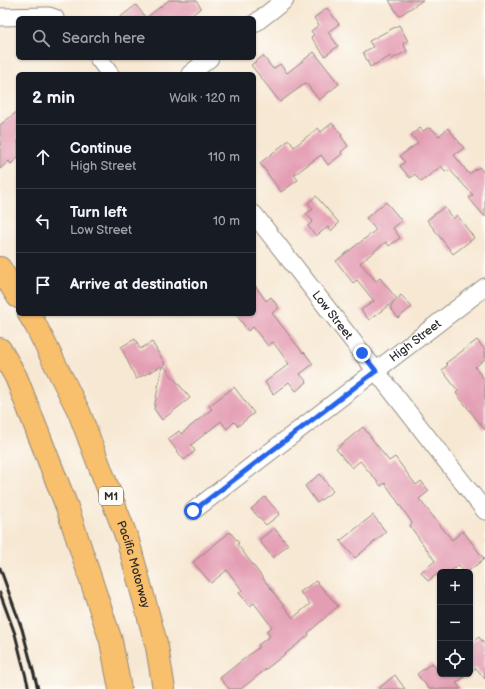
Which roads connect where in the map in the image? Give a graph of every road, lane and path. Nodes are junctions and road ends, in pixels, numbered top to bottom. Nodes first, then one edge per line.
1 (285, 0) edge
2 (0, 16) edge
3 (16, 16) edge
4 (16, 16) edge
5 (49, 16) edge
6 (256, 22) edge
7 (100, 60) edge
8 (208, 60) edge
9 (108, 72) edge
10 (192, 72) edge
11 (256, 217) edge
12 (0, 268) edge
13 (485, 287) edge
14 (16, 294) edge
15 (30, 316) edge
16 (0, 349) edge
17 (376, 371) junction
18 (193, 511) dead end
19 (485, 511) edge
20 (120, 689) edge
21 (164, 689) edge

1 - 6 street
2 - 4 street
3 - 5 street
7 - 9 street
8 - 10 street
11 - 17 street, Low Street
12 - 14 highway
13 - 17 street, High Street
15 - 21 highway, Pacific Motorway / M1
16 - 20 highway
17 - 18 street, High Street
17 - 19 street, Low Street

